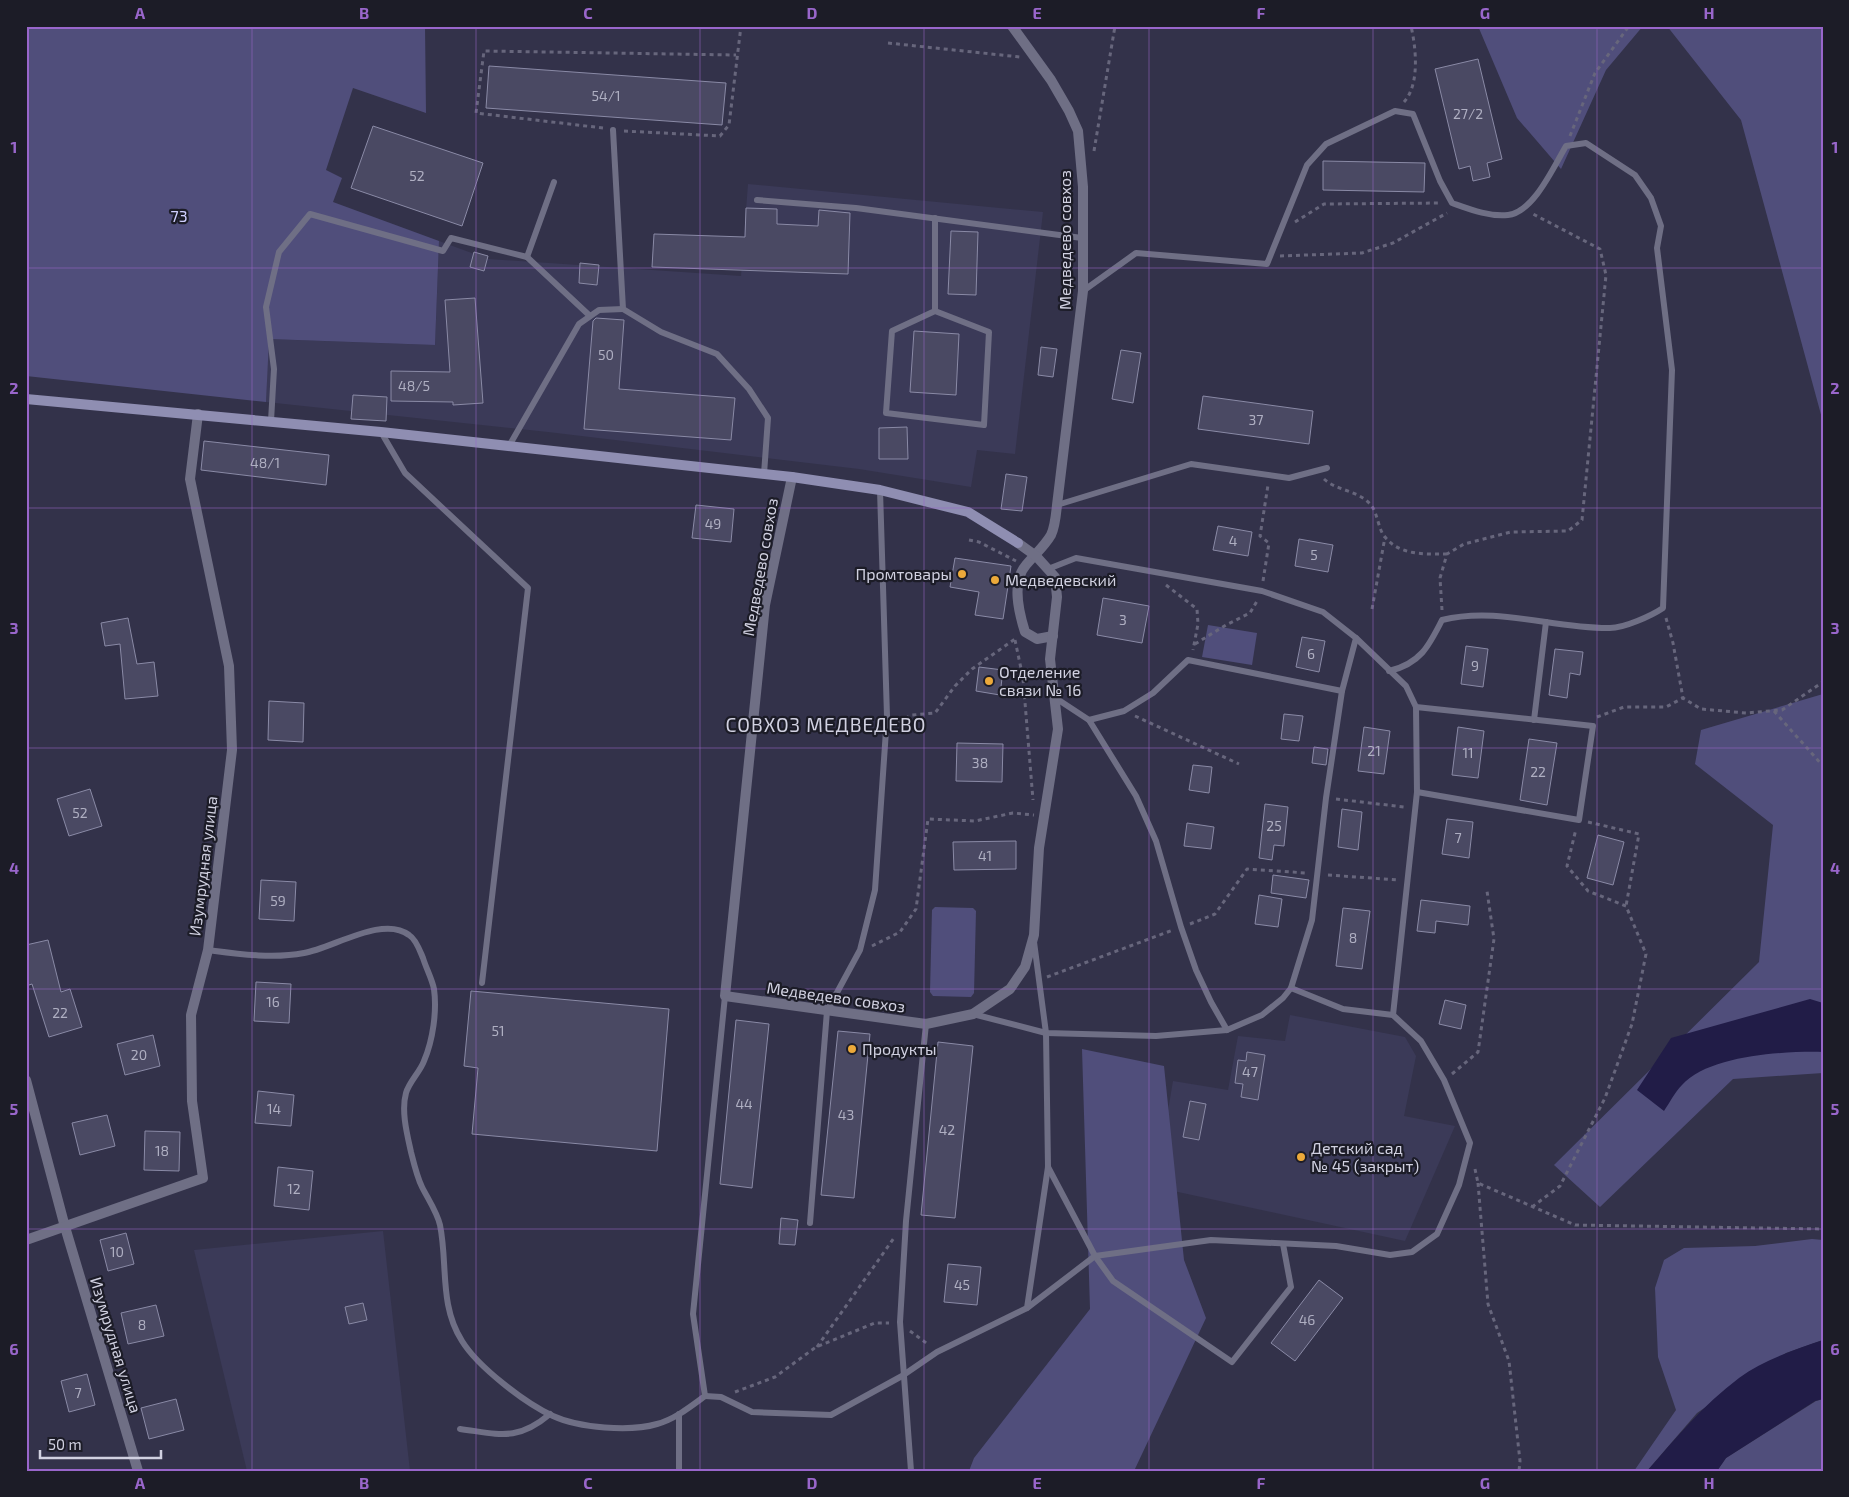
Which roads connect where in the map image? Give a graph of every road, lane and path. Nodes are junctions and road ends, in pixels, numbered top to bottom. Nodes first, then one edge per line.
1 (741, 26) edge
2 (1012, 26) edge
3 (1115, 26) edge
4 (1411, 26) edge
5 (1628, 26) edge
6 (888, 43) dead end
7 (736, 55) junction
8 (1036, 59) junction
9 (1395, 112) junction
10 (613, 130) junction
11 (1566, 146) junction
12 (1081, 171) junction
13 (554, 182) dead end
14 (757, 200) dead end
15 (1452, 203) junction
16 (1460, 206) junction
17 (1521, 208) junction
18 (935, 218) junction
19 (1281, 229) junction
20 (1082, 238) junction
21 (526, 257) junction
22 (1270, 257) junction
23 (1083, 291) junction
24 (623, 309) junction
25 (935, 311) junction
26 (590, 316) junction
27 (26, 399) edge
28 (198, 414) junction
29 (271, 421) junction
30 (380, 432) junction
31 (509, 446) junction
32 (1327, 468) dead end
33 (1316, 471) junction
34 (764, 474) junction
35 (1269, 476) junction
36 (792, 477) junction
37 (880, 490) junction
38 (1057, 505) junction
39 (1385, 537) junction
40 (969, 540) dead end
41 (1448, 554) junction
42 (1036, 556) junction
43 (1025, 566) junction
44 (1048, 569) junction
45 (1155, 572) junction
46 (1262, 591) junction
47 (1663, 608) junction
48 (1372, 609) dead end
49 (1442, 620) junction
50 (1546, 622) junction
51 (1024, 632) junction
52 (1053, 636) junction
53 (1356, 638) junction
54 (1015, 639) junction
55 (1196, 644) junction
56 (1188, 660) junction
57 (1389, 671) junction
58 (1823, 682) edge
59 (1342, 691) junction
60 (1054, 697) junction
61 (1683, 698) junction
62 (1416, 707) junction
63 (1124, 711) junction
64 (1773, 711) junction
65 (1089, 720) junction
66 (1534, 720) junction
67 (1585, 725) junction
68 (886, 727) junction
69 (1240, 764) dead end
70 (1823, 766) edge
71 (1417, 792) junction
72 (1326, 798) junction
73 (1415, 809) junction
74 (1039, 815) junction
75 (1578, 820) junction
76 (1035, 823) dead end
77 (1318, 874) junction
78 (1407, 881) junction
79 (1487, 891) dead end
80 (1626, 906) junction
81 (1181, 927) junction
82 (1034, 936) junction
83 (208, 950) junction
84 (860, 950) junction
85 (1039, 980) junction
86 (482, 983) dead end
87 (1291, 988) junction
88 (725, 996) junction
89 (827, 1011) junction
90 (973, 1014) junction
91 (1393, 1015) junction
92 (926, 1024) junction
93 (1227, 1030) junction
94 (1046, 1033) junction
95 (26, 1080) edge
96 (1444, 1080) junction
97 (1048, 1167) junction
98 (1474, 1167) dead end
99 (1478, 1183) junction
100 (1532, 1207) junction
101 (906, 1221) junction
102 (810, 1223) dead end
103 (65, 1227) junction
104 (1823, 1229) edge
105 (26, 1240) edge
106 (1283, 1244) junction
107 (1096, 1256) junction
108 (1028, 1308) junction
109 (900, 1322) junction
110 (816, 1347) junction
111 (937, 1352) junction
112 (902, 1376) junction
113 (705, 1396) junction
114 (721, 1397) junction
115 (550, 1414) junction
116 (679, 1414) junction
117 (460, 1429) dead end
118 (138, 1471) edge
119 (679, 1471) edge
120 (911, 1471) edge
121 (1518, 1471) edge

1 - 7 path
2 - 8 street, Медведево совхоз
3 - 12 path
4 - 9 path
5 - 11 path
6 - 8 path
7 - 10 path
7 - 10 path
8 - 12 street, Медведево совхоз
9 - 15 lane
9 - 19 lane
10 - 24 lane
11 - 17 lane
11 - 47 lane
12 - 20 street, Медведево совхоз
13 - 21 lane
14 - 18 lane
15 - 16 lane
15 - 19 path
16 - 17 lane
16 - 22 path
17 - 41 path
18 - 20 lane
18 - 25 lane
19 - 22 lane
20 - 23 street, Медведево совхоз
21 - 26 lane
21 - 29 lane
22 - 23 lane
23 - 38 street, Медведево совхоз
24 - 26 lane
24 - 34 lane
25 - 25 lane
26 - 31 lane
27 - 28 street
28 - 29 street
28 - 83 street, Изумрудная улица
29 - 30 street
30 - 31 street
30 - 86 lane
31 - 34 street
32 - 33 lane
33 - 35 lane
33 - 39 path
34 - 36 street
35 - 38 lane
35 - 46 path
36 - 37 street
36 - 88 street, Медведево совхоз
37 - 42 street, Медведево совхоз
37 - 68 lane
38 - 42 street, Медведево совхоз
39 - 41 path
39 - 48 path
40 - 43 path
41 - 49 path
42 - 43 street
42 - 44 street, Медведево совхоз
43 - 51 street
44 - 45 lane
44 - 52 street, Медведево совхоз
45 - 46 lane
45 - 55 path
46 - 53 lane
46 - 55 path
47 - 50 lane
47 - 61 path
49 - 50 lane
49 - 57 lane
50 - 66 lane
51 - 52 street
51 - 54 path
52 - 60 street, Медведево совхоз
53 - 57 lane
53 - 59 lane
54 - 68 path
54 - 74 path
55 - 56 path
56 - 59 lane
56 - 63 lane
57 - 62 lane
58 - 64 path
59 - 72 lane
60 - 65 lane
60 - 74 street, Медведево совхоз
61 - 64 path
61 - 67 path
62 - 66 lane
62 - 71 lane
63 - 65 lane
63 - 69 path
64 - 70 path
65 - 81 lane
66 - 67 lane
67 - 75 lane
68 - 84 lane
71 - 73 lane
71 - 75 lane
72 - 73 path
72 - 77 lane
73 - 78 lane
74 - 76 path
74 - 82 street, Медведево совхоз
74 - 84 path
75 - 80 path
75 - 80 path
77 - 78 path
77 - 81 path
77 - 87 lane
78 - 91 lane
79 - 96 path
80 - 100 path
81 - 85 path
81 - 93 lane
82 - 85 lane
82 - 90 street, Медведево совхоз
83 - 103 street, Изумрудная улица
83 - 115 lane
84 - 89 lane
85 - 94 lane
87 - 91 lane
87 - 93 lane
88 - 89 street, Медведево совхоз
88 - 113 lane
89 - 92 street, Медведево совхоз
89 - 102 lane
90 - 92 street, Медведево совхоз
90 - 94 lane
91 - 96 lane
92 - 101 lane
93 - 94 lane
94 - 97 lane
95 - 103 street, Изумрудная улица
96 - 106 lane
97 - 107 lane
97 - 108 lane
98 - 99 path
99 - 100 path
99 - 121 path
100 - 104 path
101 - 109 lane
101 - 110 path
103 - 105 street, Изумрудная улица
103 - 118 street, Изумрудная улица
106 - 107 lane
106 - 107 lane
107 - 108 lane
108 - 111 lane
109 - 110 path
109 - 111 path
109 - 112 lane
110 - 114 path
111 - 112 lane
112 - 114 lane
112 - 120 lane
113 - 114 lane
113 - 116 lane
115 - 116 lane
115 - 117 lane
116 - 119 lane

